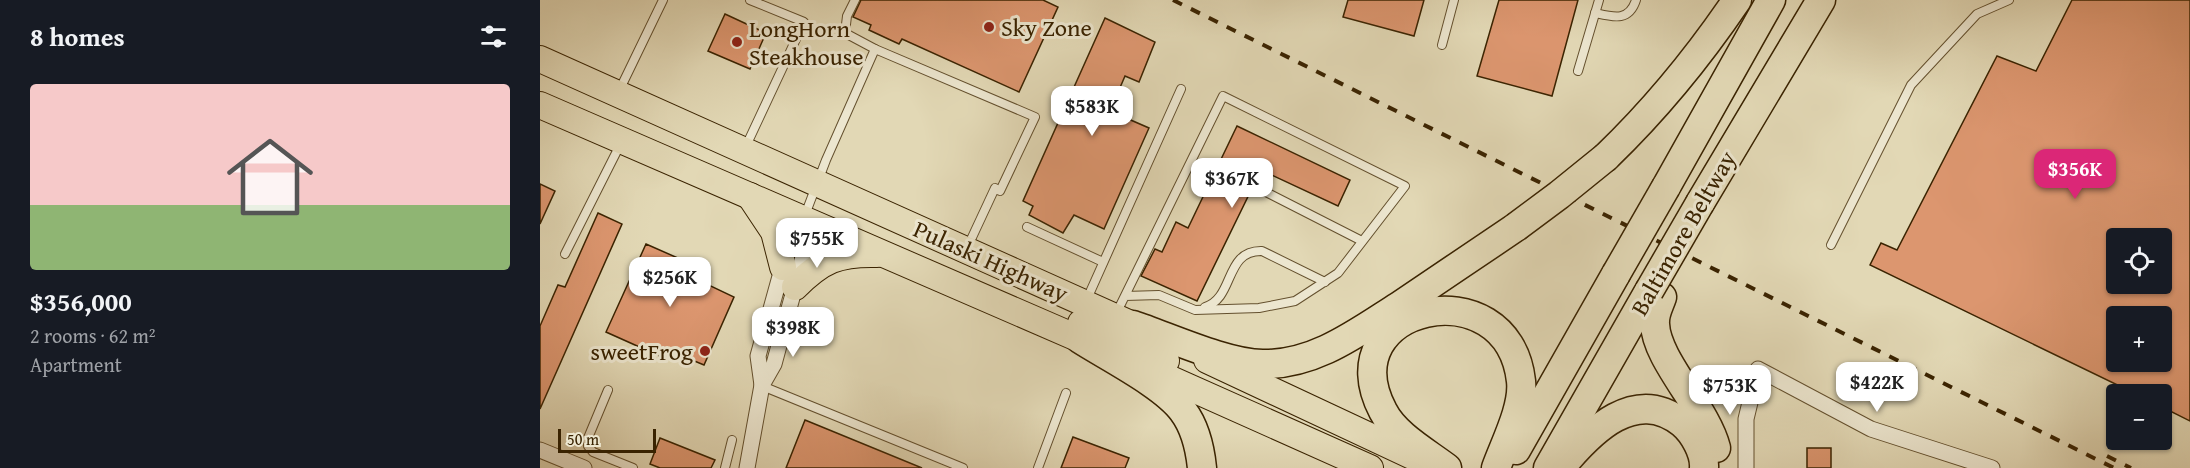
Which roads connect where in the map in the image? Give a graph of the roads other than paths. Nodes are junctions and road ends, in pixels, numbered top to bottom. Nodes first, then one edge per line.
1 (663, 0) edge
2 (750, 0) edge
3 (855, 0) edge
4 (1454, 0) edge
5 (1599, 0) edge
6 (1636, 0) edge
7 (1737, 0) edge
8 (1771, 0) edge
9 (1821, 0) edge
10 (2008, 0) edge
11 (1595, 13) junction
12 (1442, 45) dead end
13 (875, 49) junction
14 (540, 59) edge
15 (1578, 71) dead end
16 (1180, 88) dead end
17 (617, 94) junction
18 (540, 105) edge
19 (622, 141) junction
20 (744, 151) junction
21 (817, 183) junction
22 (1258, 188) dead end
23 (750, 195) junction
24 (804, 219) junction
25 (1027, 227) dead end
26 (1362, 242) junction
27 (1831, 245) dead end
28 (966, 250) junction
29 (565, 254) dead end
30 (884, 254) junction
31 (1103, 262) junction
32 (789, 277) junction
33 (1325, 282) junction
34 (1656, 294) junction
35 (1085, 303) junction
36 (1195, 310) junction
37 (1125, 312) junction
38 (1080, 339) junction
39 (762, 386) junction
40 (608, 390) dead end
41 (1066, 393) dead end
42 (1376, 439) junction
43 (732, 440) dead end
44 (540, 450) edge
45 (1504, 461) edge
46 (584, 468) edge
47 (633, 468) edge
48 (725, 468) edge
49 (747, 468) edge
50 (963, 468) edge
51 (1038, 468) edge
52 (1202, 468) edge
53 (1370, 468) edge
54 (1439, 468) edge
55 (1447, 468) edge
56 (1548, 468) edge
57 (1560, 468) edge
58 (1704, 468) edge
59 (1720, 468) edge
60 (1746, 468) edge
61 (1992, 468) edge

1 - 17 lane
2 - 20 lane
3 - 13 lane
4 - 12 lane
5 - 11 lane
6 - 11 lane
7 - 37 highway, bridge
8 - 45 highway, Baltimore Beltway, bridge
9 - 34 highway, Baltimore Beltway
10 - 27 lane
11 - 15 lane
13 - 21 lane
13 - 28 lane
14 - 17 highway, Pulaski Highway
16 - 31 lane
17 - 20 highway, Pulaski Highway
18 - 19 highway, Pulaski Highway
19 - 23 highway, Pulaski Highway
19 - 29 lane
20 - 21 highway, Pulaski Highway
21 - 24 lane
21 - 28 highway, Pulaski Highway
22 - 26 lane
23 - 24 highway, Pulaski Highway
23 - 32 highway
24 - 30 highway, Pulaski Highway
24 - 32 street
24 - 32 street
24 - 42 highway
25 - 31 lane
26 - 33 lane
26 - 37 lane
28 - 35 highway, Pulaski Highway
30 - 32 highway
30 - 38 highway, Pulaski Highway
31 - 35 lane
32 - 39 street
32 - 39 street
33 - 36 lane
33 - 36 lane
34 - 56 highway, Baltimore Beltway
34 - 59 highway
35 - 37 highway, Pulaski Highway
36 - 37 lane
37 - 42 highway, Pulaski Highway
38 - 52 highway
38 - 53 highway, Pulaski Highway
39 - 49 street
39 - 50 lane
40 - 47 lane
41 - 51 lane
42 - 54 highway, Pulaski Highway
43 - 48 lane
44 - 46 street
45 - 55 highway
57 - 58 highway
60 - 61 street

